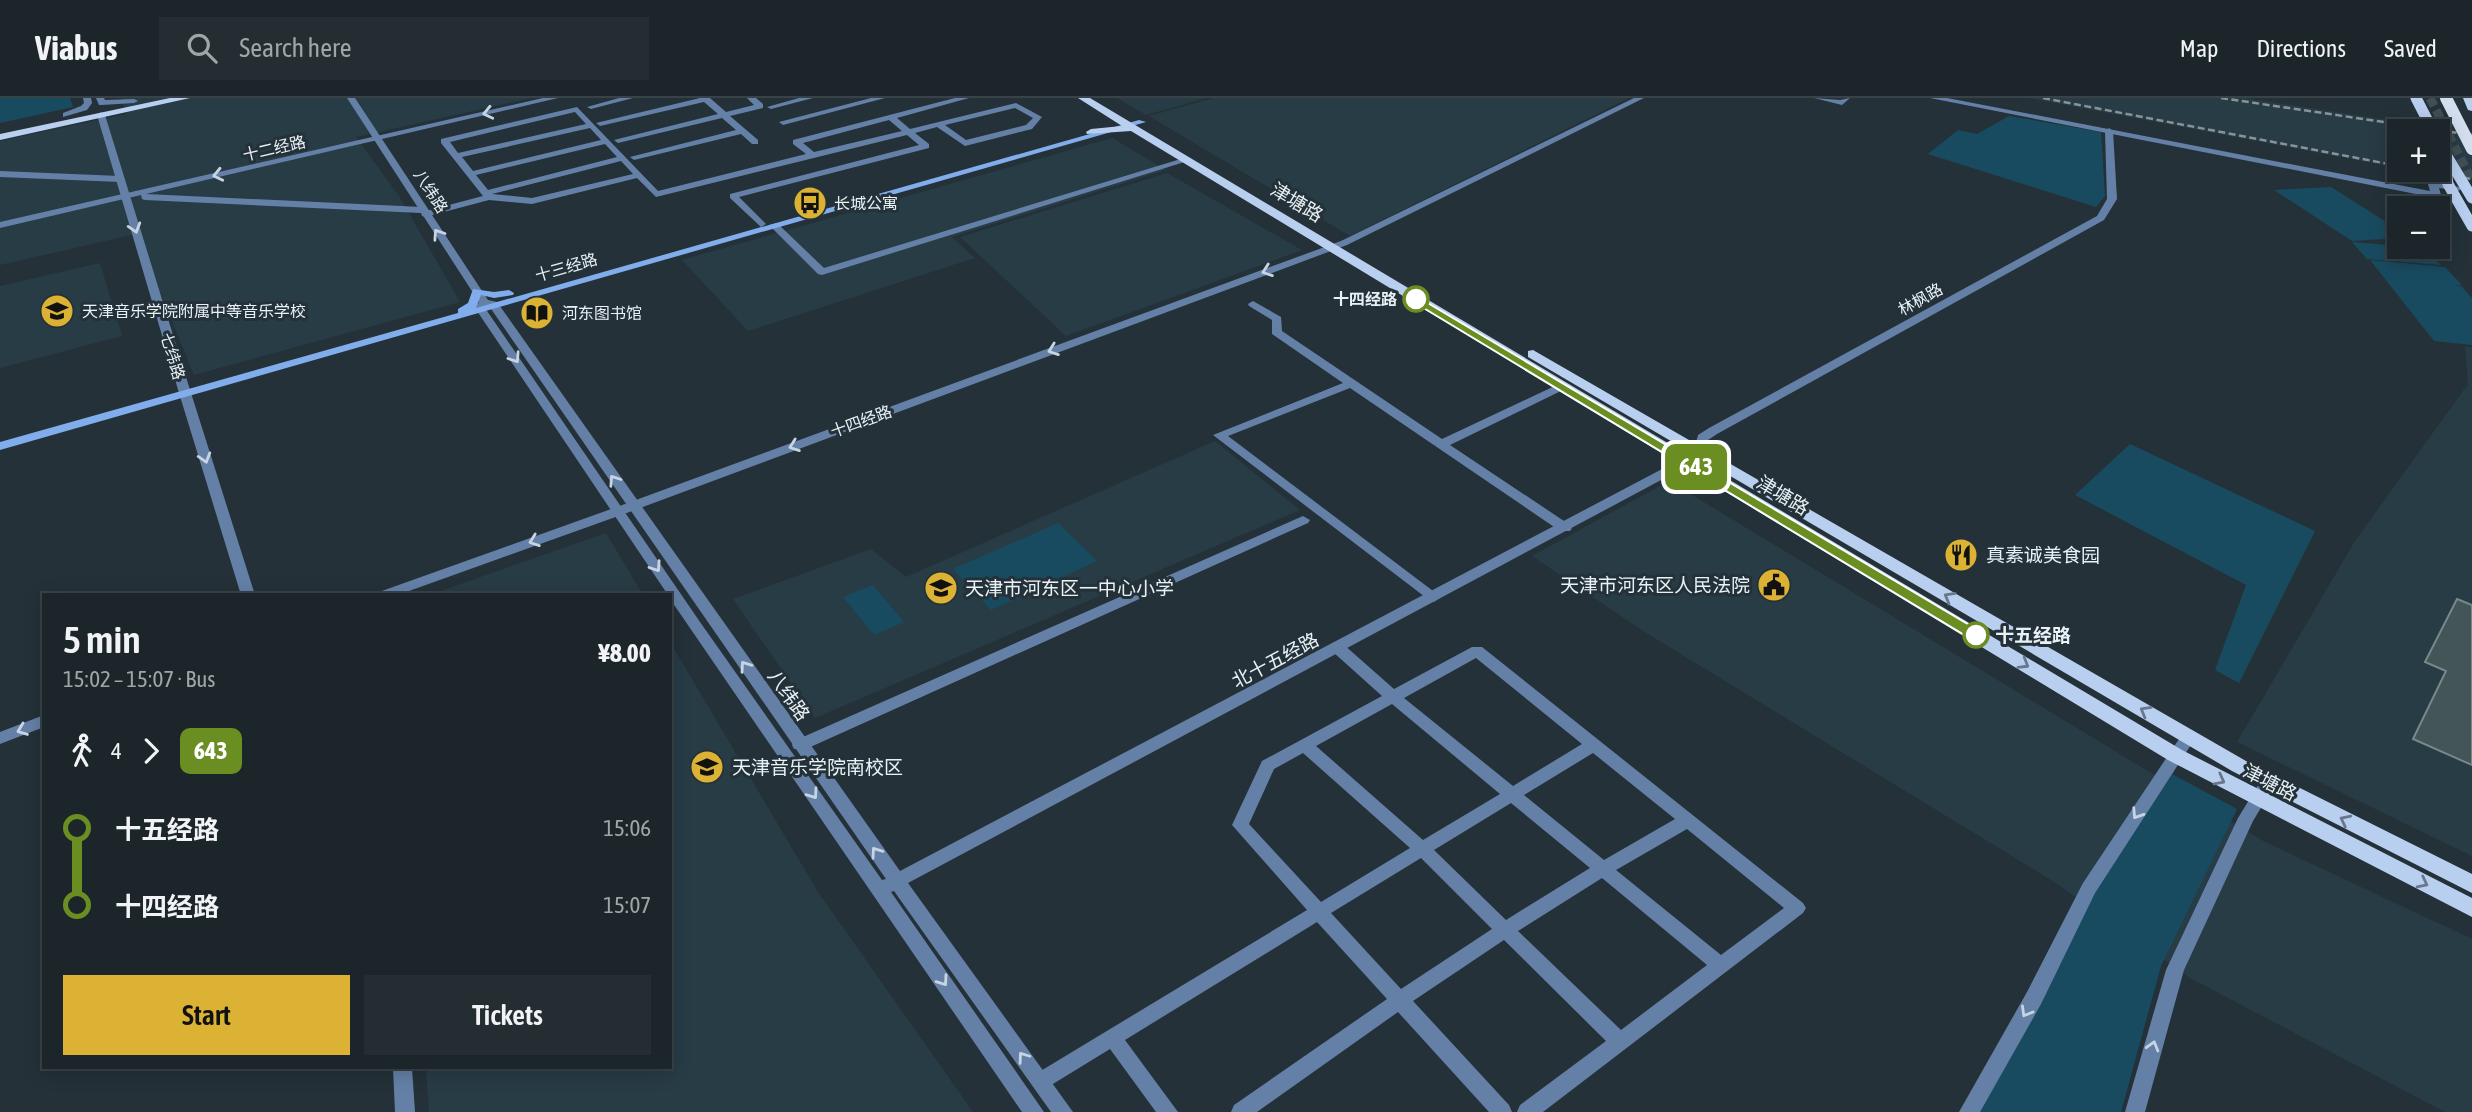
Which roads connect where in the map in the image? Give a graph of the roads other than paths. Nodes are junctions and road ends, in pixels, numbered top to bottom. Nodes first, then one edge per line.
1 (87, 98) edge
2 (100, 98) edge
3 (149, 98) edge
4 (185, 98) edge
5 (351, 98) edge
6 (554, 98) edge
7 (629, 98) edge
8 (751, 98) edge
9 (809, 98) edge
10 (881, 98) edge
11 (965, 98) edge
12 (1083, 98) edge
13 (1102, 98) edge
14 (1640, 98) edge
15 (1818, 98) edge
16 (1846, 98) edge
17 (1934, 98) edge
18 (2416, 98) edge
19 (2468, 98) edge
20 (134, 101) junction
21 (2448, 102) edge
22 (591, 107) dead end
23 (771, 107) dead end
24 (2472, 108) edge
25 (723, 114) junction
26 (66, 115) junction
27 (101, 115) junction
28 (890, 117) junction
29 (2427, 119) edge
30 (783, 122) dead end
31 (596, 124) junction
32 (938, 124) junction
33 (1137, 127) junction
34 (0, 129) edge
35 (742, 131) junction
36 (2109, 131) junction
37 (908, 132) junction
38 (1094, 133) junction
39 (2472, 133) edge
40 (0, 137) edge
41 (377, 139) junction
42 (618, 140) dead end
43 (607, 141) junction
44 (755, 142) dead end
45 (2472, 149) edge
46 (812, 155) junction
47 (456, 156) junction
48 (634, 157) dead end
49 (622, 158) junction
50 (1187, 160) junction
51 (2450, 160) edge
52 (756, 169) junction
53 (0, 174) edge
54 (470, 174) junction
55 (639, 175) junction
56 (120, 179) junction
57 (2447, 182) edge
58 (772, 186) junction
59 (2472, 190) edge
60 (487, 195) junction
61 (126, 196) junction
62 (2472, 198) edge
63 (424, 212) junction
64 (761, 224) junction
65 (0, 225) edge
66 (774, 225) junction
67 (2472, 226) edge
68 (1337, 245) junction
69 (481, 302) junction
70 (1253, 304) dead end
71 (1352, 383) junction
72 (1563, 386) junction
73 (184, 390) junction
74 (0, 439) edge
75 (1442, 444) junction
76 (0, 446) edge
77 (1694, 457) junction
78 (625, 508) junction
79 (1303, 520) dead end
80 (1565, 528) junction
81 (247, 593) edge
82 (390, 593) edge
83 (1434, 597) junction
84 (1338, 648) junction
85 (1393, 697) junction
86 (42, 723) edge
87 (2188, 737) junction
88 (0, 738) edge
89 (1593, 744) junction
90 (800, 745) junction
91 (1304, 745) junction
92 (2175, 755) junction
93 (2269, 781) junction
94 (1512, 793) junction
95 (2259, 800) junction
96 (1688, 820) junction
97 (1421, 848) junction
98 (1601, 867) junction
99 (897, 881) junction
100 (2472, 884) edge
101 (880, 890) junction
102 (2472, 908) edge
103 (1318, 910) junction
104 (1506, 931) junction
105 (1721, 966) junction
106 (1399, 1000) junction
107 (1112, 1037) junction
108 (1620, 1042) junction
109 (404, 1069) edge
110 (1041, 1081) junction
111 (405, 1112) edge
112 (1034, 1112) edge
113 (1063, 1112) edge
114 (1168, 1112) edge
115 (1241, 1112) edge
116 (1502, 1112) edge
117 (1527, 1112) edge
118 (1969, 1112) edge
119 (2135, 1112) edge

1 - 26 street
2 - 20 street
3 - 20 main road
4 - 27 main road
5 - 41 street, 八纬路
6 -> 41 street, 十二经路
7 - 22 street
8 - 25 street
9 - 23 street
10 - 30 street
11 - 28 street
12 - 33 main road, 津塘路
13 - 33 main road, 津塘路
14 - 68 street, 十四经路
15 - 16 street
17 - 36 street
18 - 29 main road, bridge
19 - 24 main road
20 - 26 main road
21 - 39 main road, bridge
21 - 45 highway, bridge
25 - 31 street
25 - 35 street
25 - 42 street
26 - 34 main road
27 - 40 main road
27 - 56 street, 七纬路
28 - 37 street
28 - 46 street
31 - 43 street
31 - 47 street
31 - 47 street
32 - 32 street
32 - 37 street
33 - 38 main road
33 - 38 main road
33 - 50 main road, 津塘路
33 - 68 main road, 津塘路
35 - 44 street
35 - 48 street
36 - 59 street
36 - 77 street, 林枫路
37 - 46 street
37 - 58 street
38 - 64 main road, 十三经路
38 - 66 main road, 十三经路
41 -> 61 street, 十二经路
41 - 63 street, 八纬路
43 - 49 street
43 - 54 street
46 - 52 street
47 - 54 street
49 - 55 street
49 - 60 street
50 - 66 street
50 - 68 main road, 津塘路
51 - 62 main road, bridge
52 - 55 street
52 - 58 street
53 - 56 street
54 - 60 street
55 - 60 street
56 - 61 street, 七纬路
57 - 67 main road, bridge
58 - 64 street
60 - 63 street
61 - 63 street
61 - 65 street, 十二经路
61 -> 73 street, 七纬路
69 -> 63 street, 八纬路
64 - 69 main road, 十三经路
66 - 69 main road, 十三经路
68 - 72 main road, 津塘路
68 - 77 main road, 津塘路
68 -> 78 street, 十四经路
69 - 73 main road, 十三经路
69 - 73 main road, 十三经路
69 - 78 street, 八纬路
70 - 71 street
71 - 75 street
71 - 83 street
72 - 75 street
72 - 77 main road, 津塘路
73 - 74 main road, 十三经路
73 - 76 main road, 十三经路
73 -> 81 street, 七纬路
75 - 80 street
77 - 80 street, 北十五经路
87 -> 77 main road, 津塘路
77 -> 92 main road, 津塘路
78 -> 82 street, 十四经路
90 -> 78 street, 八纬路
78 -> 101 street, 八纬路
79 - 90 street
80 - 83 street, 北十五经路
83 - 84 street, 北十五经路
84 - 85 street
84 - 99 street, 北十五经路
85 - 89 street
85 - 91 street
85 - 94 street
86 -> 88 street
87 - 92 street
87 - 93 main road, 津塘路
89 - 94 street
89 - 96 street
99 -> 90 street, 八纬路
91 - 97 street
91 - 103 street
92 -> 95 main road, 津塘路
92 -> 118 street
93 - 95 street
100 -> 93 main road, 津塘路
94 - 97 street
94 - 98 street
95 -> 102 main road, 津塘路
119 -> 95 street
96 - 98 street
96 - 105 street
97 - 103 street
97 - 104 street
98 - 104 street
98 - 105 street
99 - 101 street, 北十五经路
110 -> 99 street, 八纬路
101 -> 112 street, 八纬路
103 - 106 street
103 - 107 street
104 - 106 street
104 - 108 street
105 - 108 street
106 - 115 street
106 - 116 street
107 - 110 street
107 - 114 street
108 - 117 street
109 - 111 street
110 - 113 street, 八纬路

